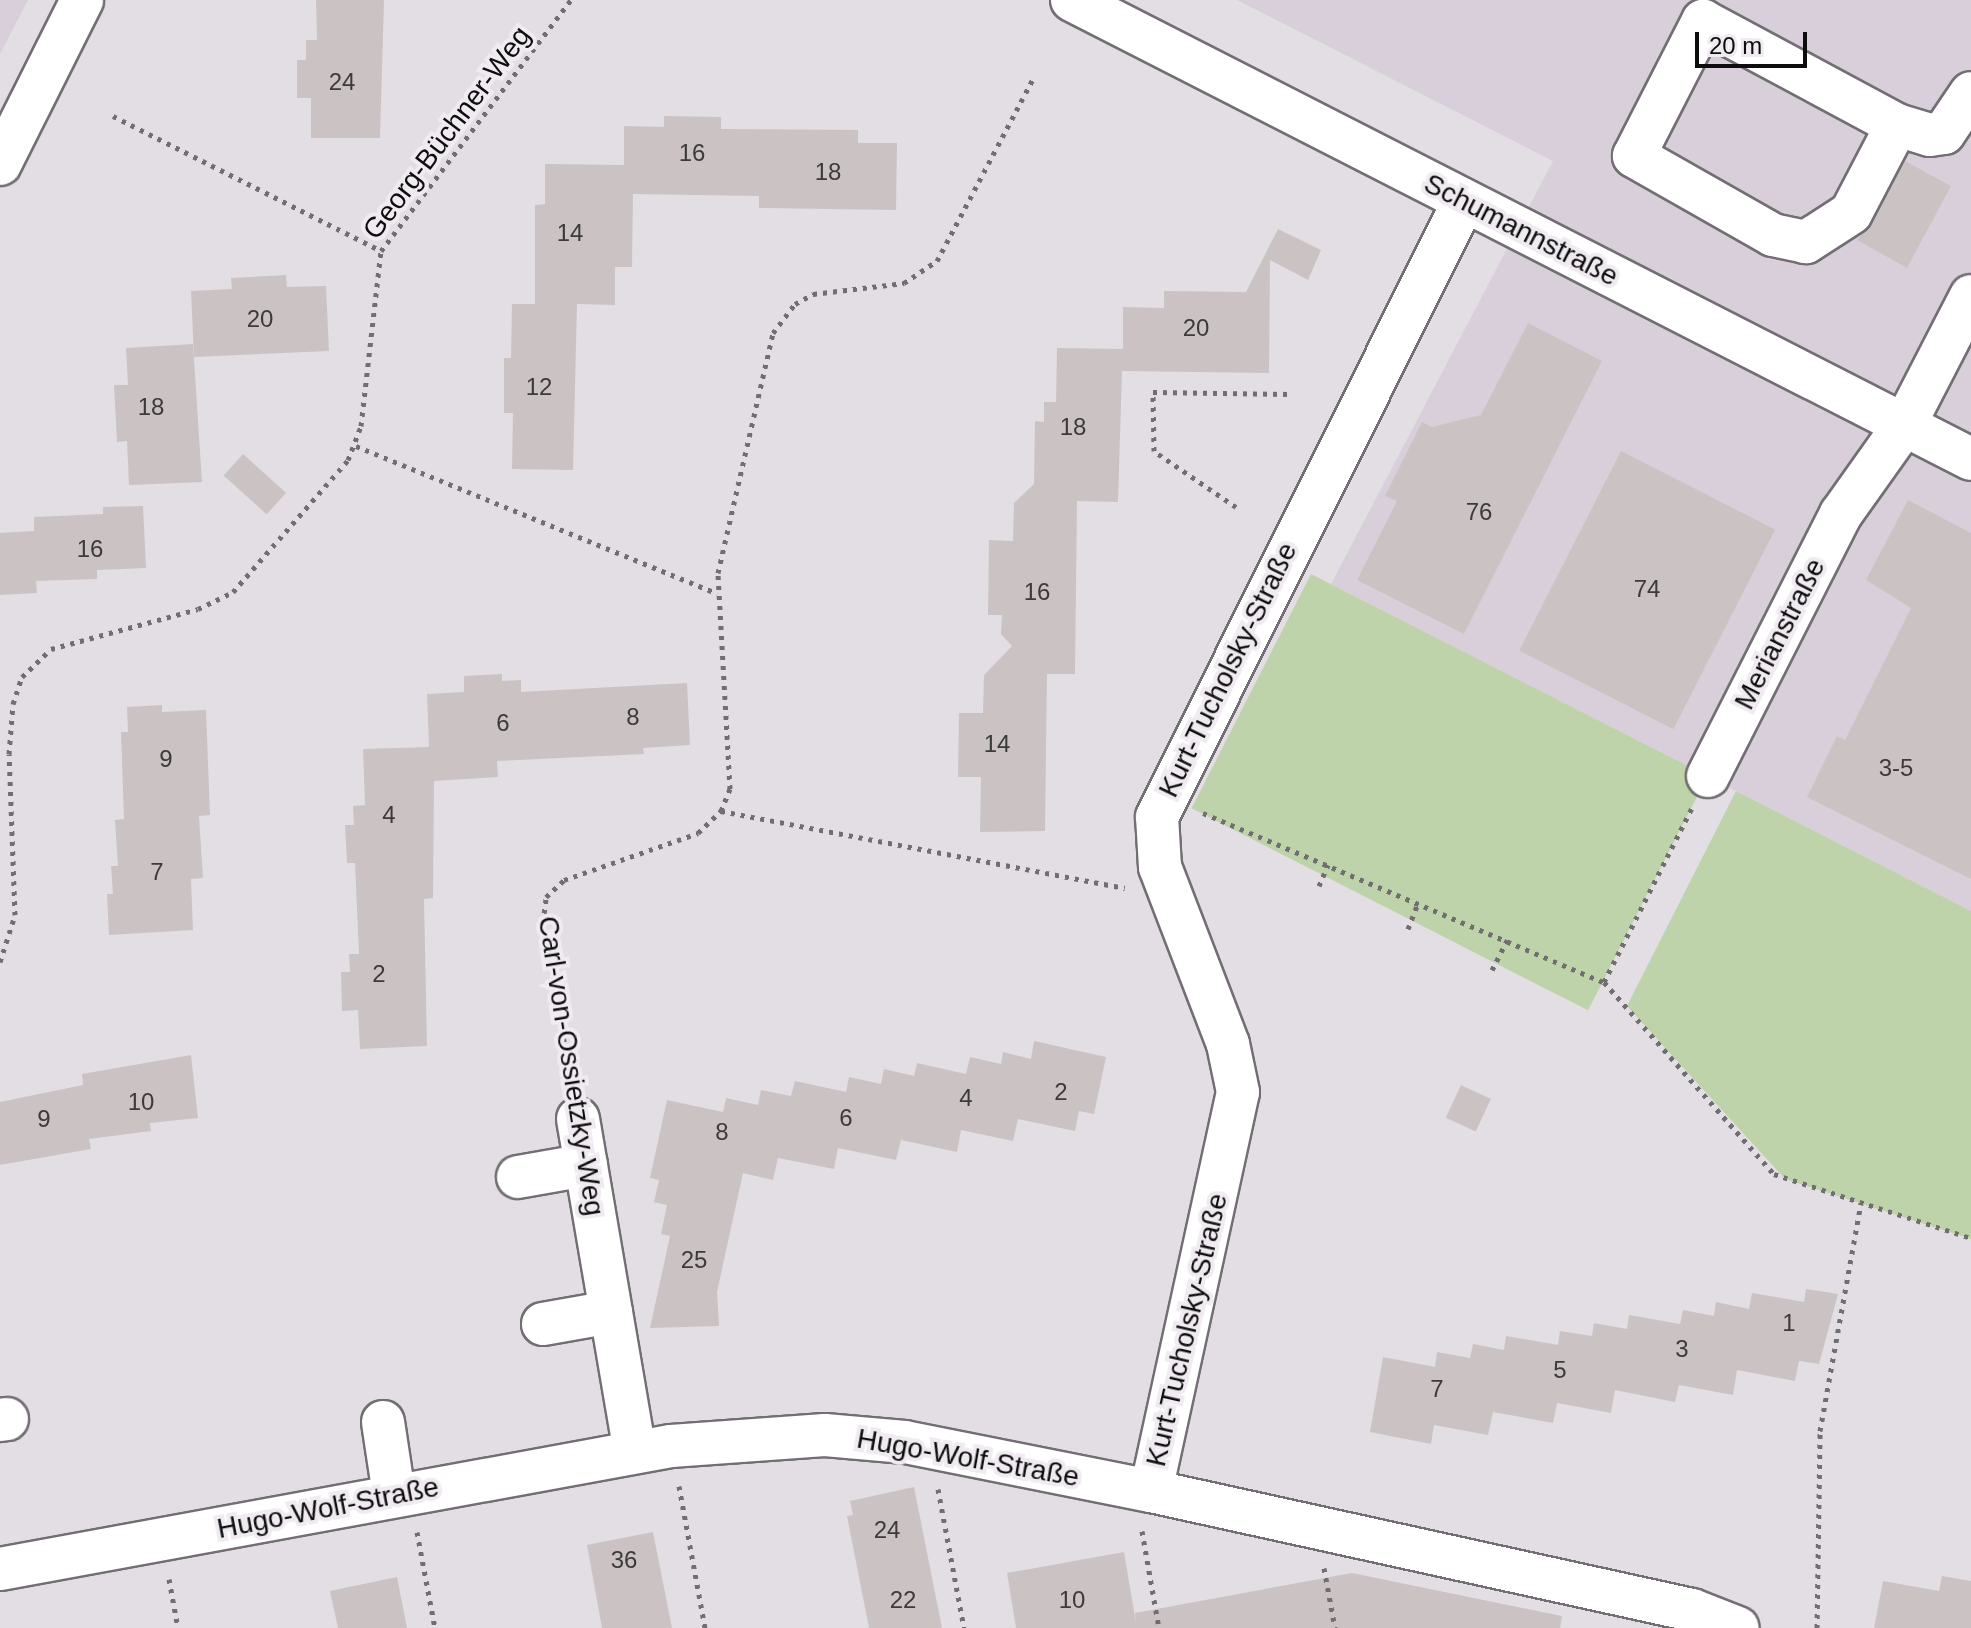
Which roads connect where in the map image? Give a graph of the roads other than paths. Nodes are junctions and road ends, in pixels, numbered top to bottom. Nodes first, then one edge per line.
1 (82, 0) edge
2 (1072, 0) edge
3 (1700, 7) edge
4 (1971, 93) edge
5 (1897, 125) junction
6 (0, 164) edge
7 (1464, 201) junction
8 (1971, 296) edge
9 (1905, 424) junction
10 (1971, 459) edge
11 (1708, 776) road end
12 (578, 1119) road end
13 (586, 1165) junction
14 (518, 1177) dead end
15 (611, 1312) junction
16 (543, 1324) dead end
17 (383, 1422) dead end
18 (653, 1449) junction
19 (1151, 1491) junction
20 (402, 1494) junction
21 (0, 1569) edge
22 (1738, 1628) edge

1 - 6 street
2 - 7 street, Schumannstraße
3 - 5 street
3 - 5 street
4 - 5 street
7 - 9 street, Schumannstraße
7 - 19 street, Kurt-Tucholsky-Straße
8 - 9 street, Merianstraße
9 - 10 street, Schumannstraße
9 - 11 street, Merianstraße
12 - 13 street, Carl-von-Ossietzky-Weg
13 - 14 street
13 - 15 street, Carl-von-Ossietzky-Weg
15 - 16 street
15 - 18 street, Carl-von-Ossietzky-Weg
17 - 20 street
18 - 19 street, Hugo-Wolf-Straße
18 - 20 street, Hugo-Wolf-Straße
19 - 22 street, Hugo-Wolf-Straße
20 - 21 street, Hugo-Wolf-Straße

